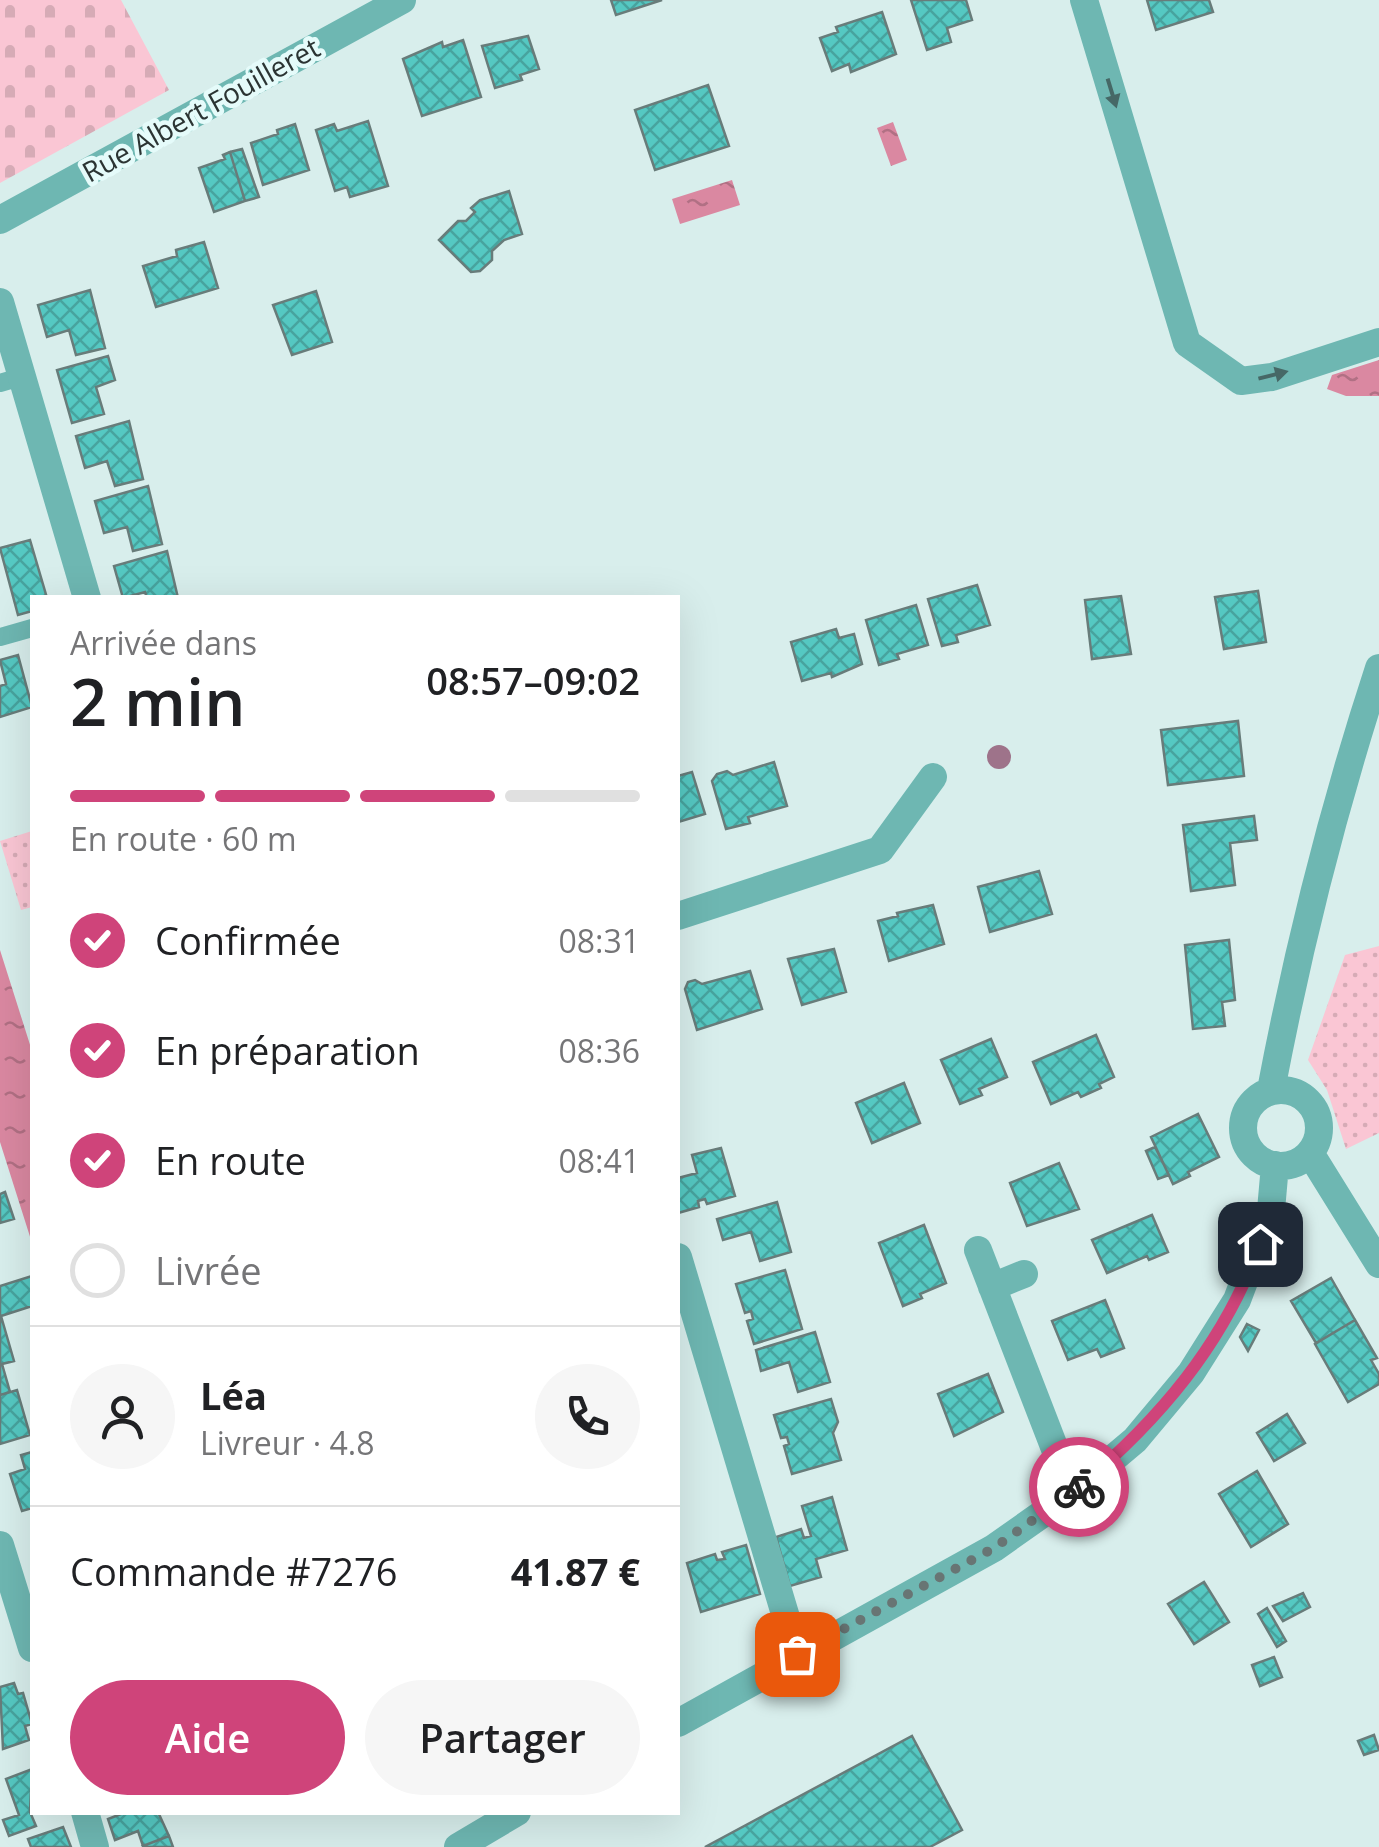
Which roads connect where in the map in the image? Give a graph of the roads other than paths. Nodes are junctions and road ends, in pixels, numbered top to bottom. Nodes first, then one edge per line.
1 (402, 0) edge
2 (1084, 0) edge
3 (0, 220) edge
4 (0, 302) edge
5 (1379, 342) edge
6 (12, 380) edge
7 (86, 595) edge
8 (30, 629) edge
9 (0, 637) edge
10 (1379, 668) edge
11 (934, 777) dead end
12 (680, 915) edge
13 (1271, 1090) junction
14 (1310, 1153) junction
15 (1275, 1165) junction
16 (978, 1250) dead end
17 (680, 1264) edge
18 (1379, 1264) edge
19 (1024, 1274) dead end
20 (992, 1287) junction
21 (1072, 1493) junction
22 (0, 1545) edge
23 (30, 1642) edge
24 (797, 1654) junction
25 (680, 1721) edge
26 (85, 1815) edge
27 (507, 1815) edge
28 (96, 1847) edge
29 (458, 1847) edge

1 - 3 street, Rue Albert Fouilleret
2 -> 5 street
4 - 6 street
6 - 7 street
8 - 9 lane
10 - 13 street
11 - 12 street
13 - 14 street
13 - 15 street
14 - 15 street
14 - 18 street
15 - 21 street
16 - 20 street
17 - 24 street
19 - 20 street
20 - 21 street
21 - 24 street
22 - 23 street
24 - 25 street
26 - 28 street
27 - 29 street

